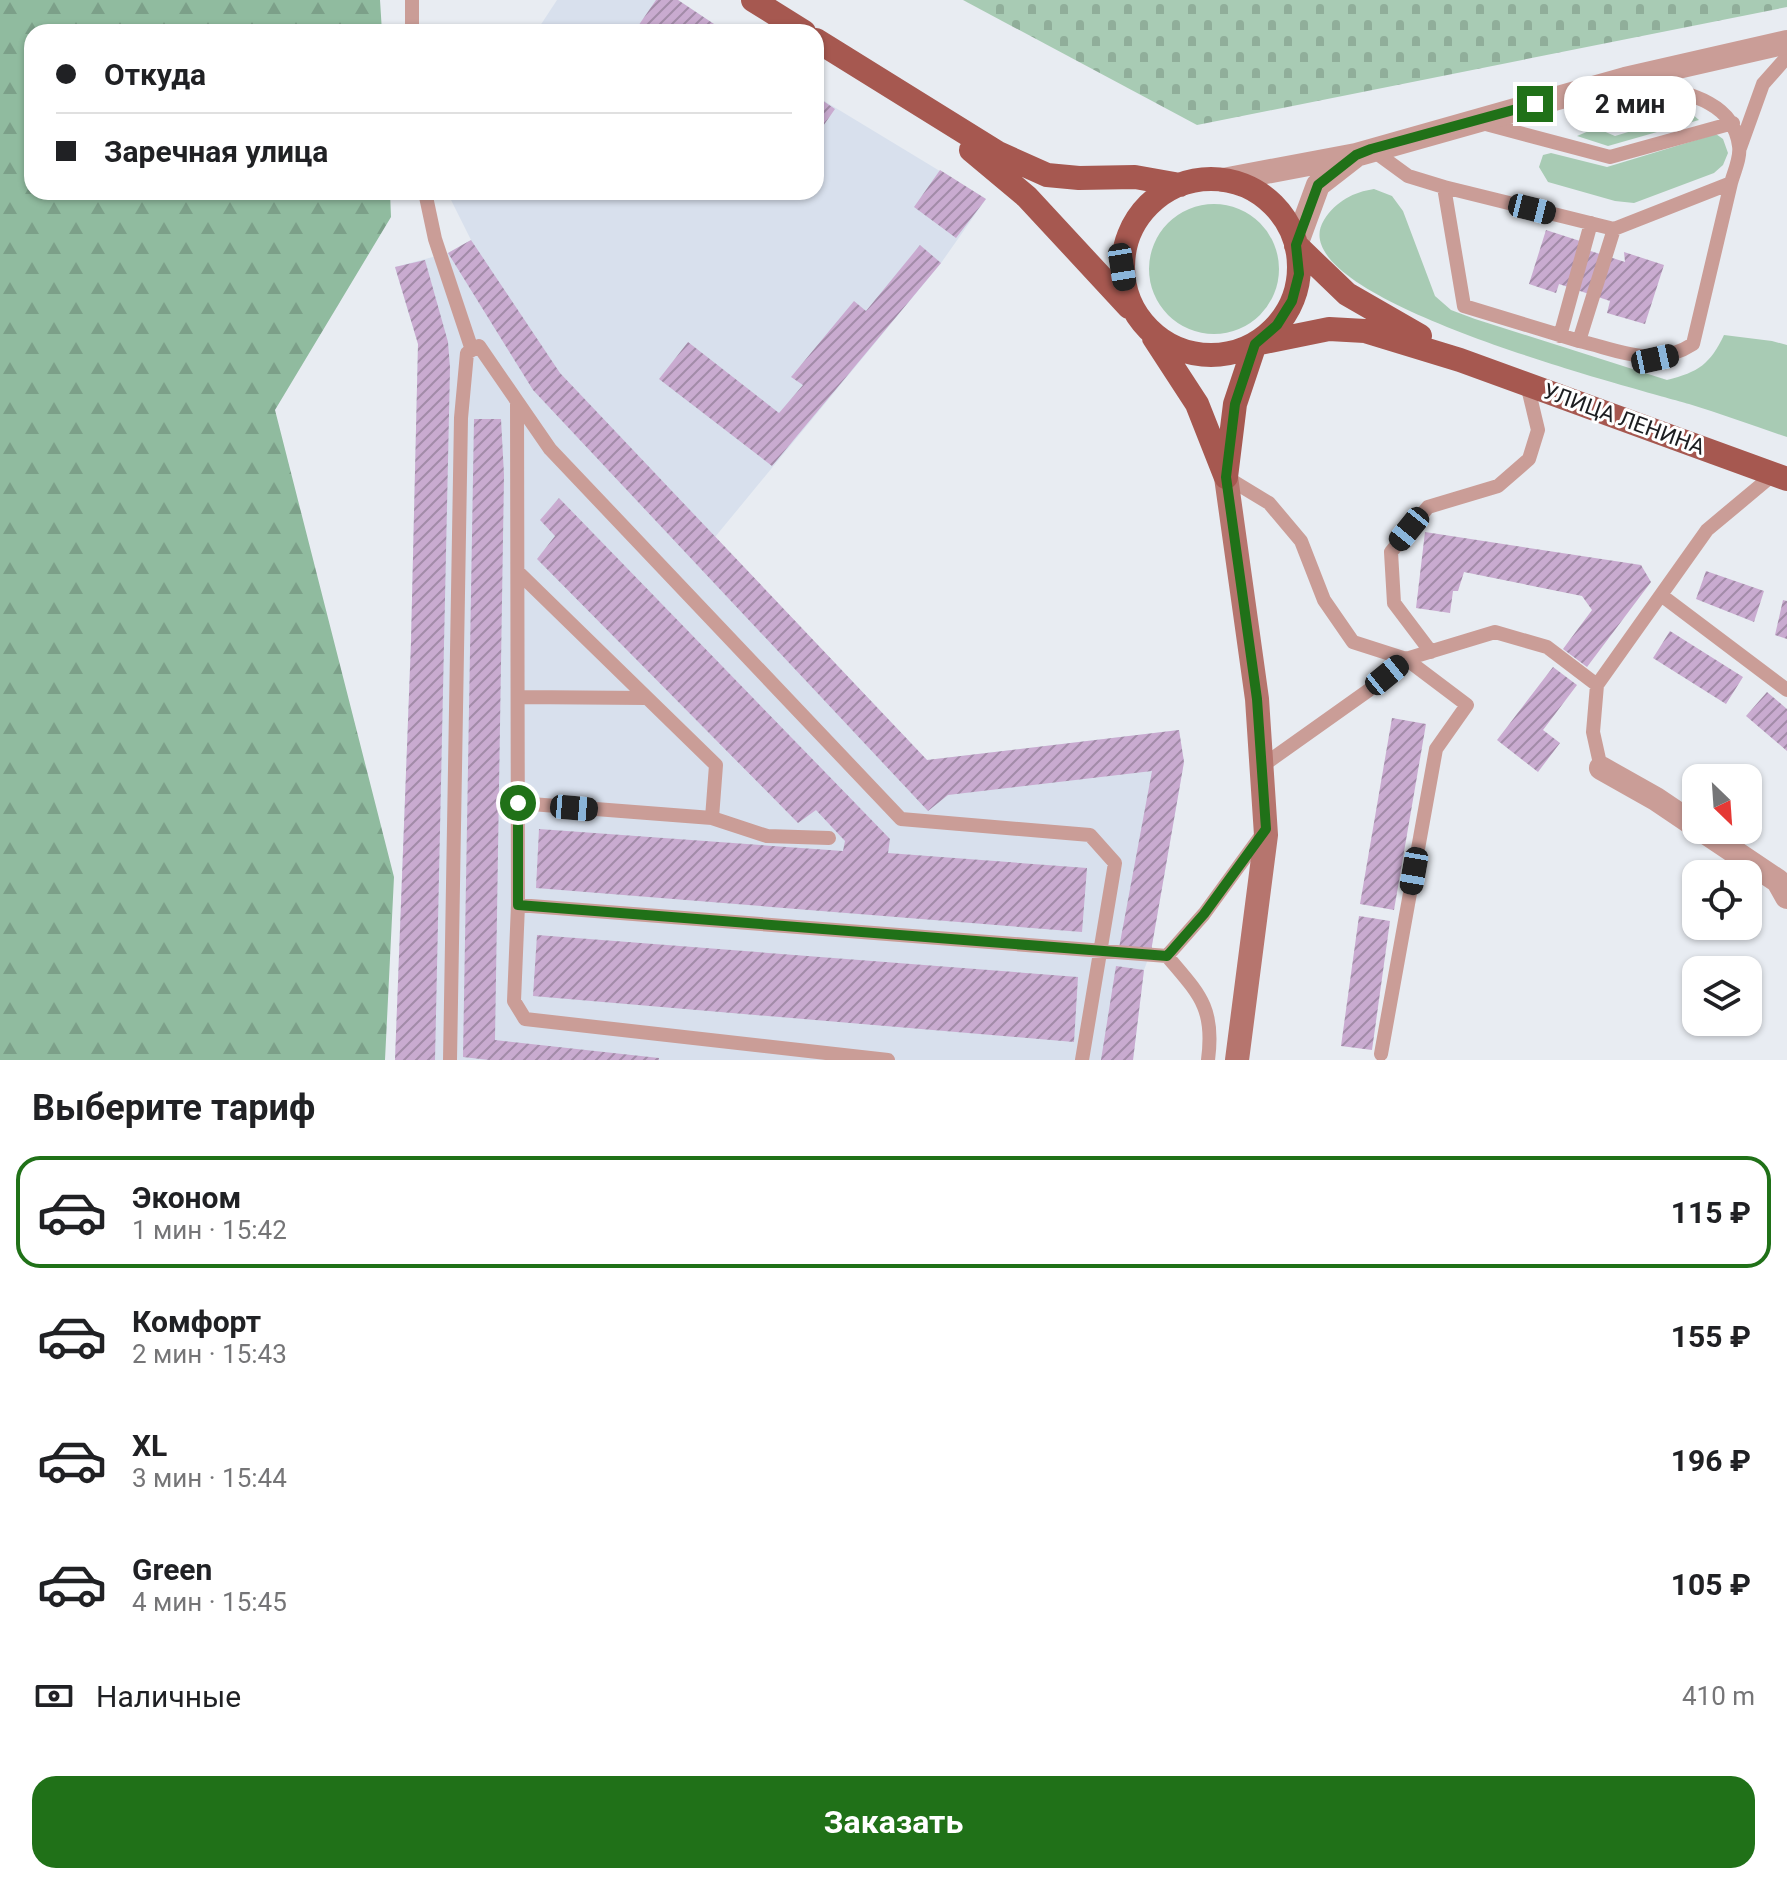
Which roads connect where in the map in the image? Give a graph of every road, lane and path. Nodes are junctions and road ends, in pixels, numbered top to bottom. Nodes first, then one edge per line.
1 (412, 0) edge
2 (753, 0) edge
3 (412, 24) edge
4 (785, 24) edge
5 (1787, 42) edge
6 (824, 45) edge
7 (1787, 57) edge
8 (1625, 79) junction
9 (911, 99) junction
10 (1474, 120) junction
11 (1733, 123) junction
12 (1740, 148) junction
13 (1363, 152) junction
14 (1223, 180) junction
15 (1731, 183) junction
16 (1180, 185) junction
17 (1444, 187) junction
18 (427, 200) edge
19 (1591, 223) junction
20 (1614, 229) junction
21 (1296, 245) junction
22 (1143, 323) junction
23 (1560, 336) junction
24 (1579, 341) junction
25 (1255, 344) junction
26 (472, 350) junction
27 (1460, 360) junction
28 (1527, 384) junction
29 (517, 402) junction
30 (1226, 477) junction
31 (1781, 477) edge
32 (518, 572) junction
33 (1661, 595) junction
34 (1431, 652) junction
35 (1406, 659) junction
36 (1597, 685) junction
37 (1787, 690) edge
38 (518, 697) junction
39 (647, 698) junction
40 (1262, 766) junction
41 (1601, 768) joint
42 (518, 803) junction
43 (1682, 817) edge
44 (712, 818) junction
45 (1266, 829) junction
46 (829, 838) dead end
47 (1723, 844) edge
48 (1787, 897) edge
49 (518, 905) junction
50 (1101, 951) junction
51 (1167, 956) junction
52 (1381, 1054) dead end
53 (450, 1060) edge
54 (888, 1060) edge
55 (1082, 1060) edge
56 (1208, 1060) edge
57 (1237, 1060) edge

1 - 3 lane
2 - 4 main road
5 - 8 street
6 - 9 main road
7 - 12 lane
8 - 10 street
8 - 11 lane
9 - 16 main road
9 - 22 main road
10 - 11 lane
10 - 13 street
11 - 12 lane
12 - 15 lane
13 - 14 street
13 - 17 lane
13 - 21 street
14 - 16 main road
14 - 21 main road
15 - 20 lane
15 - 24 lane
16 - 22 main road
17 - 19 lane
17 - 23 lane
18 - 26 lane
19 - 20 lane
19 - 23 lane
20 - 24 lane
21 - 25 main road
21 - 27 main road
22 - 25 main road
22 - 30 main road
23 - 24 lane
25 - 27 main road
25 - 30 main road
26 - 29 lane
26 - 53 lane
27 - 28 main road, УЛИЦА ЛЕНИНА
28 - 31 main road, УЛИЦА ЛЕНИНА
28 - 34 lane
29 - 32 lane
29 - 50 lane
30 - 35 lane
30 - 40 main road
31 - 33 lane
32 - 38 lane
32 - 39 lane
33 - 36 lane
33 - 37 lane
34 - 35 lane
34 - 36 lane
35 - 40 lane
35 - 52 lane
36 - 41 lane
38 - 39 lane
38 - 42 lane
39 - 44 lane
40 - 45 main road
41 - 43 street
42 - 44 lane
42 - 49 lane
44 - 46 lane
45 - 51 lane
45 - 57 main road
47 - 48 street
49 - 50 lane
49 - 54 lane
50 - 51 lane
50 - 55 lane
51 - 56 lane

